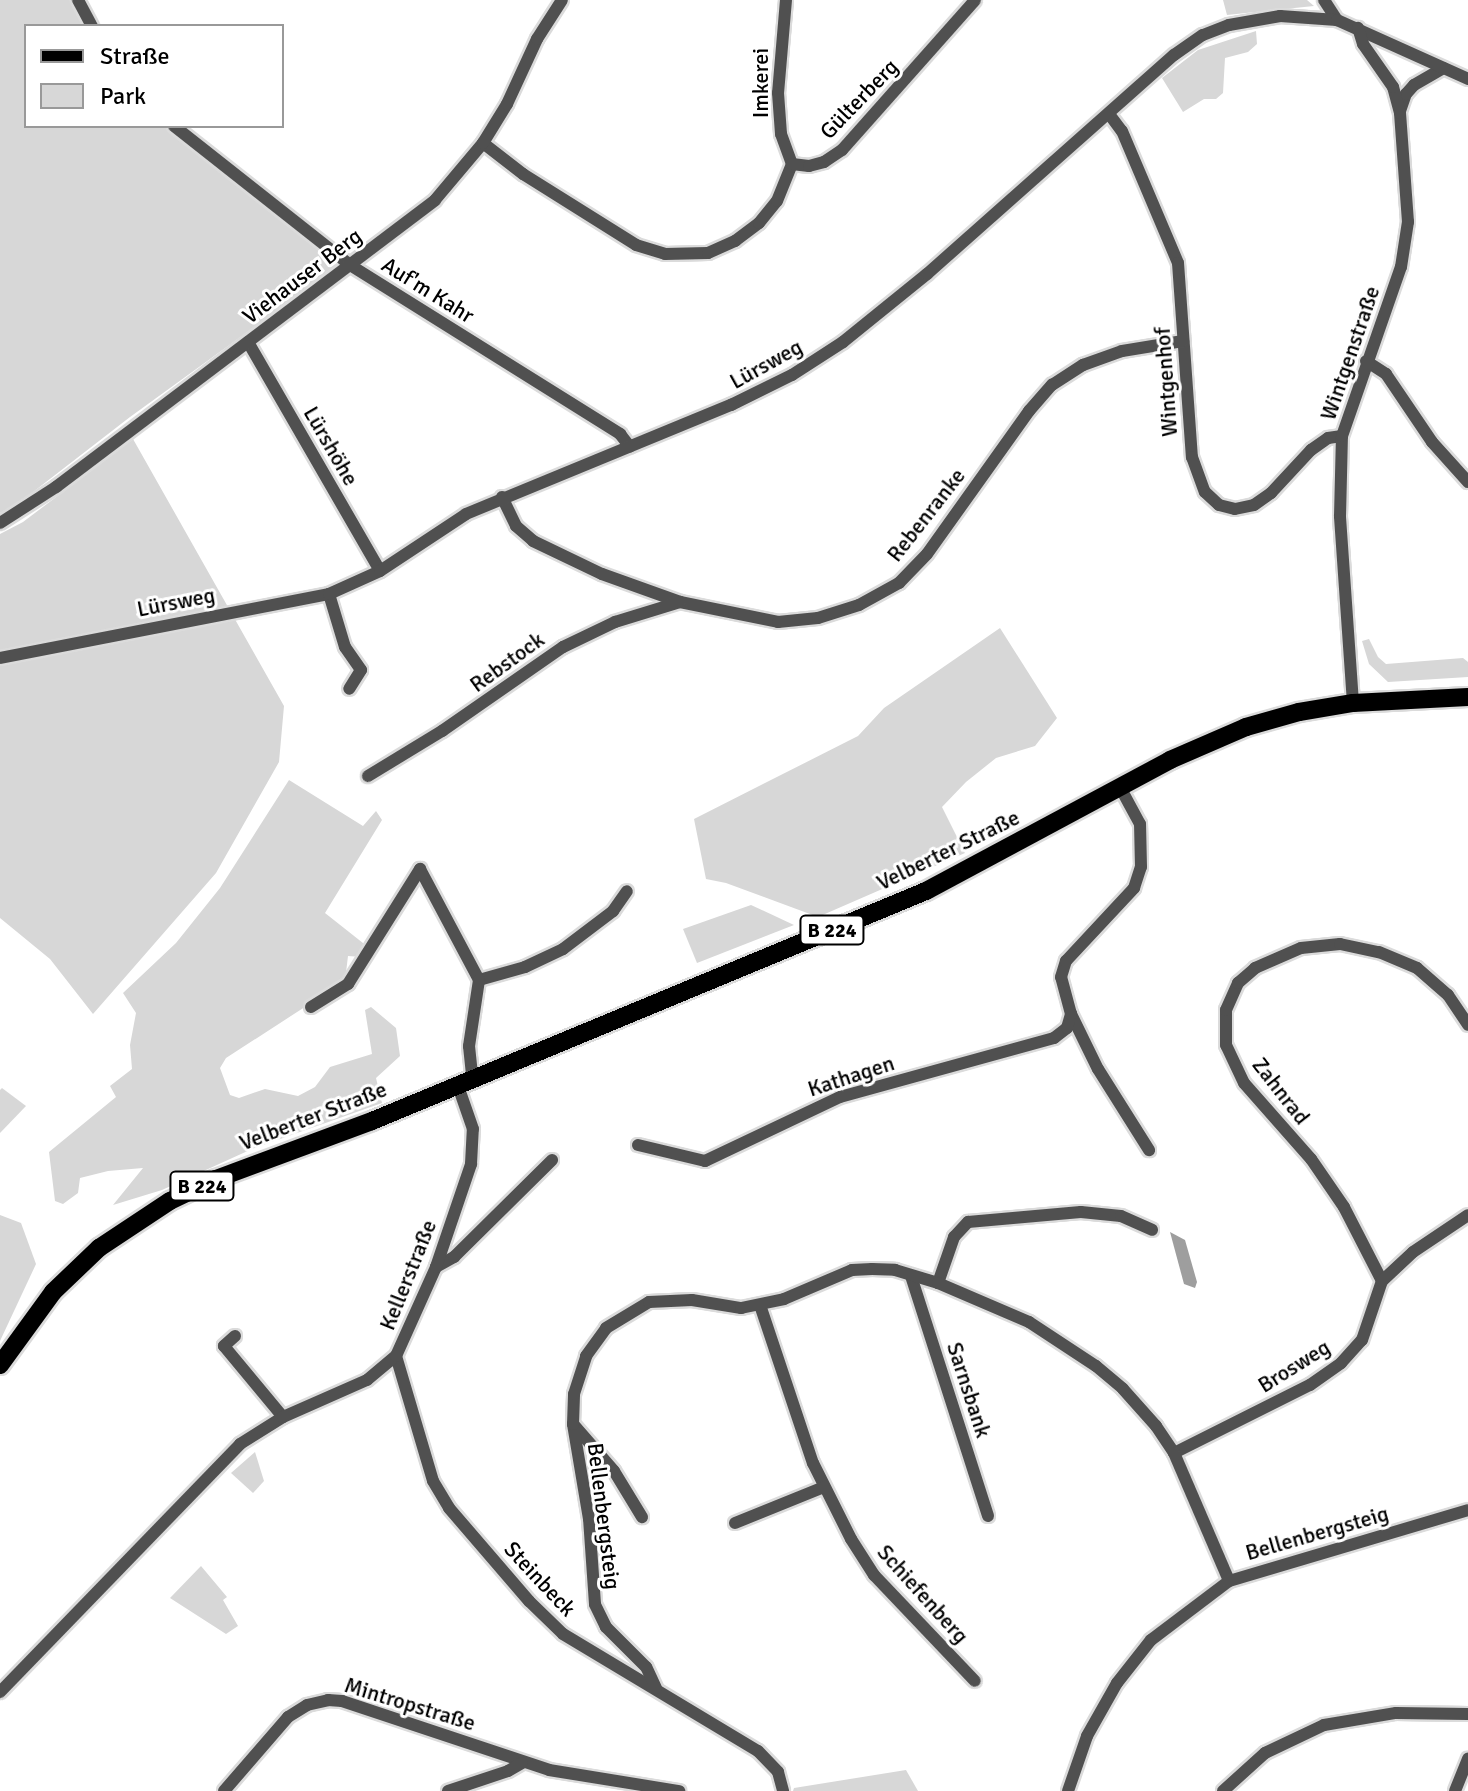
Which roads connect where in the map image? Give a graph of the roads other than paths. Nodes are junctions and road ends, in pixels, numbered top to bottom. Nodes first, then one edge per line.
1 (78, 0) edge
2 (562, 0) edge
3 (786, 0) edge
4 (975, 0) edge
5 (1324, 0) edge
6 (1337, 20) junction
7 (91, 24) edge
8 (1358, 28) junction
9 (1444, 68) junction
10 (1468, 79) edge
11 (1400, 113) junction
12 (1109, 114) junction
13 (177, 128) edge
14 (483, 143) junction
15 (792, 164) junction
16 (350, 265) junction
17 (1183, 341) junction
18 (248, 342) junction
19 (1366, 361) junction
20 (1342, 436) junction
21 (630, 447) junction
22 (1468, 482) edge
23 (502, 497) junction
24 (0, 523) edge
25 (380, 571) junction
26 (329, 594) junction
27 (680, 602) junction
28 (0, 658) edge
29 (349, 689) dead end
30 (1468, 697) edge
31 (1353, 703) junction
32 (368, 776) dead end
33 (1120, 787) junction
34 (627, 891) dead end
35 (479, 980) junction
36 (311, 1007) dead end
37 (1071, 1014) junction
38 (1468, 1025) edge
39 (465, 1080) junction
40 (638, 1145) dead end
41 (1149, 1150) dead end
42 (552, 1160) dead end
43 (1468, 1215) edge
44 (1152, 1230) dead end
45 (436, 1267) junction
46 (911, 1276) junction
47 (1382, 1281) junction
48 (938, 1283) junction
49 (760, 1305) junction
50 (235, 1336) dead end
51 (396, 1356) junction
52 (0, 1365) edge
53 (283, 1417) junction
54 (573, 1424) junction
55 (1174, 1453) junction
56 (824, 1487) junction
57 (1468, 1510) edge
58 (988, 1516) dead end
59 (642, 1517) dead end
60 (735, 1523) dead end
61 (1229, 1581) junction
62 (975, 1681) dead end
63 (656, 1688) junction
64 (0, 1692) edge
65 (1468, 1714) edge
66 (1468, 1759) edge
67 (522, 1763) junction
68 (783, 1787) edge
69 (224, 1791) edge
70 (448, 1791) edge
71 (679, 1791) edge
72 (1068, 1791) edge
73 (1223, 1791) edge
74 (1455, 1791) edge

1 - 7 street
2 - 14 street, Viehauser Berg
3 - 15 street, Imkerei
4 - 15 street, Gülterberg
5 - 6 street
6 - 8 street, Lürsweg
6 - 12 street, Lürsweg
8 - 9 street, Lürsweg
8 - 11 street, Wintgenstraße
9 - 10 street, Lürsweg
9 - 11 street
11 - 19 street, Wintgenstraße
12 - 17 street, Wintgenhof
12 - 21 street, Lürsweg
13 - 16 street, Auf'm Kahr
14 - 15 street
14 - 16 street, Viehauser Berg
16 - 18 street, Viehauser Berg
16 - 21 street, Auf'm Kahr
17 - 20 street, Wintgenhof
17 - 27 street, Rebenranke
18 - 24 street, Viehauser Berg
18 - 25 street, Lürshöhe
19 - 20 street, Wintgenstraße
19 - 22 street
20 - 31 street, Wintgenstraße
21 - 23 street, Lürsweg
23 - 25 street, Lürsweg
23 - 27 street, Rebenranke
25 - 26 street, Lürsweg
26 - 28 street, Lürsweg
26 - 29 street
27 - 32 street, Rebstock
30 - 31 main road, B 224
31 - 33 main road, Velberter Straße / B 224
33 - 37 street
33 - 39 main road, Velberter Straße / B 224
34 - 35 street
35 - 36 street
35 - 39 street
37 - 40 street, Kathagen
37 - 41 street
38 - 47 street, Zahnrad
39 - 45 street, Kellerstraße
39 - 52 main road, Velberter Straße / B 224
42 - 45 street
43 - 47 street, Brosweg
44 - 48 street
45 - 51 street, Kellerstraße
46 - 48 street, Bellenbergsteig
46 - 49 street, Bellenbergsteig
46 - 58 street, Sarnsbank
47 - 55 street, Brosweg
48 - 55 street, Bellenbergsteig
49 - 54 street, Bellenbergsteig
49 - 56 street, Schiefenberg
50 - 53 street
51 - 53 street, Kellerstraße
51 - 63 street, Steinbeck
53 - 64 street, Kellerstraße
54 - 59 street, Bellenbergsteig
54 - 63 street, Bellenbergsteig
55 - 61 street, Bellenbergsteig
56 - 60 street
56 - 62 street, Schiefenberg
57 - 61 street, Bellenbergsteig
61 - 72 street
63 - 68 street, Steinbeck
65 - 73 street
66 - 74 street
67 - 69 street, Mintropstraße
67 - 70 street
67 - 71 street, Mintropstraße

